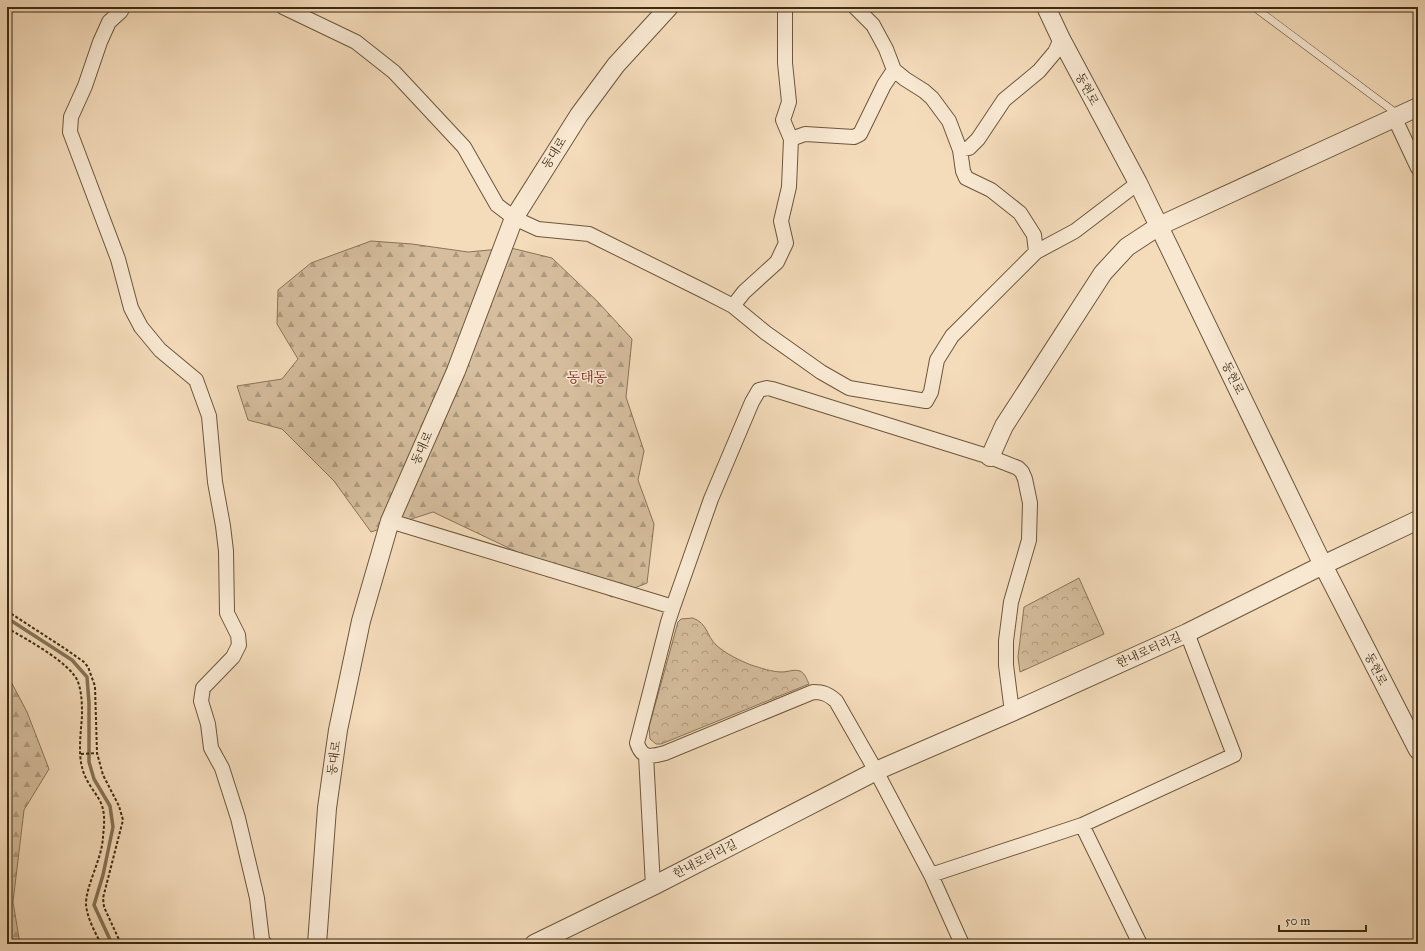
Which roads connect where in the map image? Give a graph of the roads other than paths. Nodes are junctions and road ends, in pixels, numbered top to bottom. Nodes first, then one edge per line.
1 (120, 7) edge
2 (283, 7) edge
3 (669, 7) edge
4 (785, 7) edge
5 (855, 7) edge
6 (1046, 7) edge
7 (1254, 7) edge
8 (1061, 39) junction
9 (894, 70) junction
10 (1418, 108) edge
11 (1394, 118) junction
12 (791, 139) junction
13 (960, 150) junction
14 (1418, 168) edge
15 (1138, 183) junction
16 (514, 218) junction
17 (1159, 226) junction
18 (1036, 252) junction
19 (733, 306) junction
20 (990, 458) junction
21 (1418, 520) edge
22 (390, 521) junction
23 (1323, 565) junction
24 (673, 607) junction
25 (1187, 633) junction
26 (1012, 712) junction
27 (1418, 750) edge
28 (646, 755) junction
29 (876, 771) junction
30 (1082, 826) junction
31 (931, 875) junction
32 (652, 886) junction
33 (265, 944) edge
34 (316, 944) edge
35 (534, 944) edge
36 (962, 944) edge
37 (1140, 944) edge

1 - 33 street
2 - 16 street
3 - 16 street, 동대로
4 - 12 street
5 - 9 street
6 - 8 street, 동현로
7 - 11 lane
8 - 13 street
8 - 15 street, 동현로
9 - 12 street
9 - 13 street
10 - 11 street
11 - 14 street
11 - 17 street
12 - 19 street
13 - 18 street
15 - 17 street, 동현로
15 - 18 street
16 - 19 street
16 - 22 street, 동대로
17 - 20 street
17 - 23 street, 동현로
18 - 19 street
20 - 24 street
20 - 26 street
21 - 23 street, 한내로터리길
22 - 24 street
22 - 34 street, 동대로
23 - 25 street, 한내로터리길
23 - 27 street, 동현로
24 - 28 street
25 - 26 street, 한내로터리길
25 - 30 street
26 - 29 street, 한내로터리길
28 - 29 street
28 - 32 street
29 - 31 street
29 - 32 street, 한내로터리길
30 - 31 street
30 - 37 street
31 - 36 street
32 - 35 street, 한내로터리길

